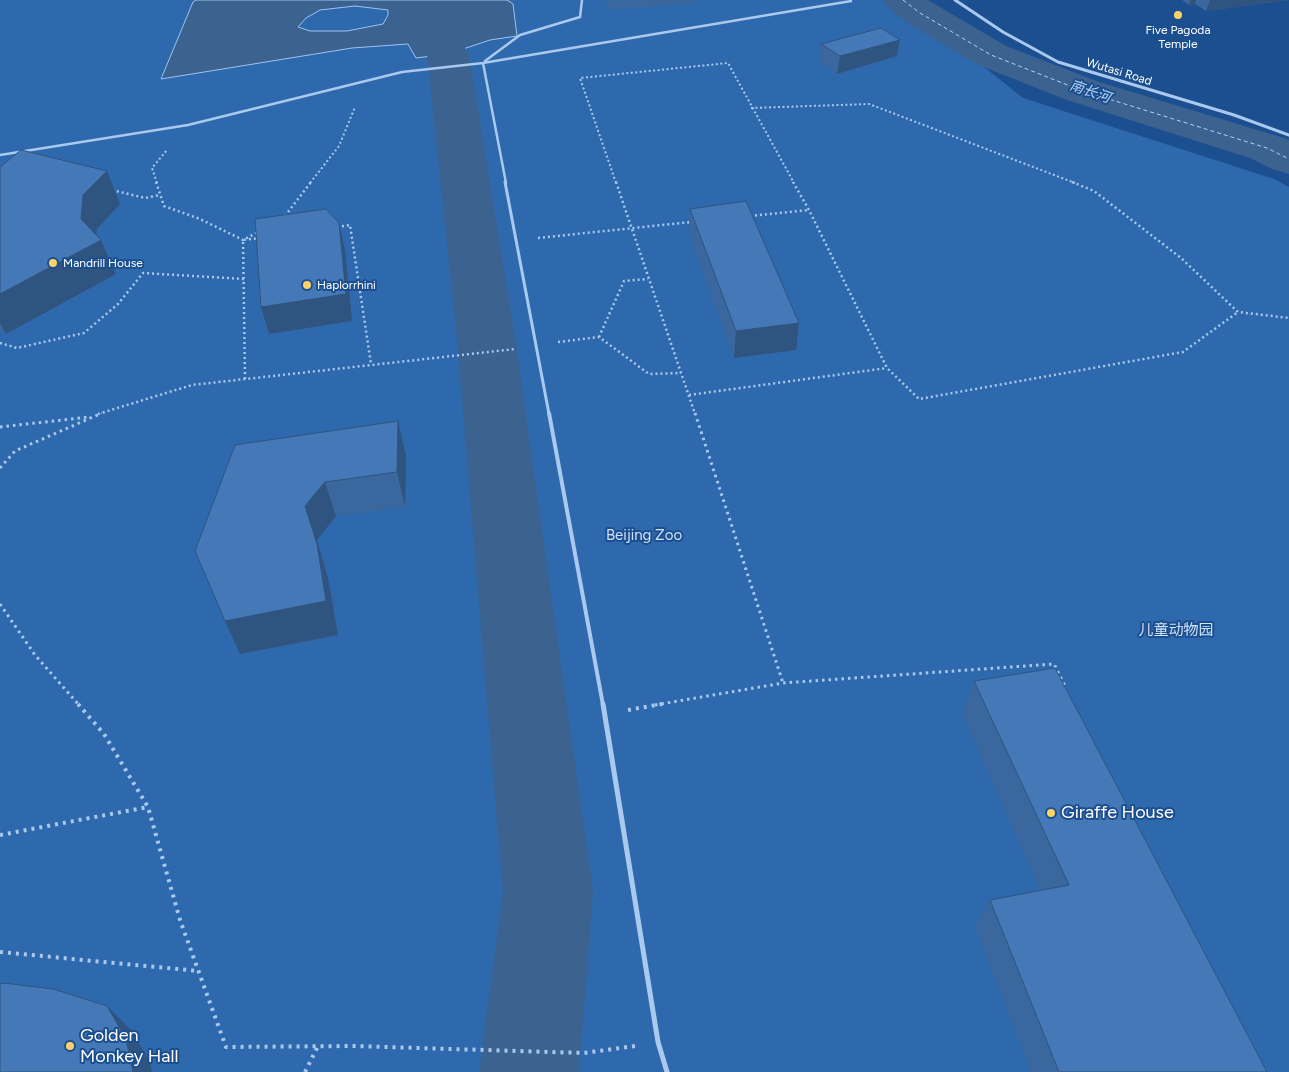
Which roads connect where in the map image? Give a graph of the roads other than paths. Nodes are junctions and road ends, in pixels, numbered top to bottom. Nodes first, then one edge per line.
1 (582, 0) edge
2 (955, 0) edge
3 (851, 1) dead end
4 (483, 62) junction
5 (1289, 135) edge
6 (0, 155) edge
7 (667, 1072) edge

1 - 4 lane
2 - 5 street, Wutasi Road
3 - 4 lane
4 - 6 lane
4 - 7 lane

